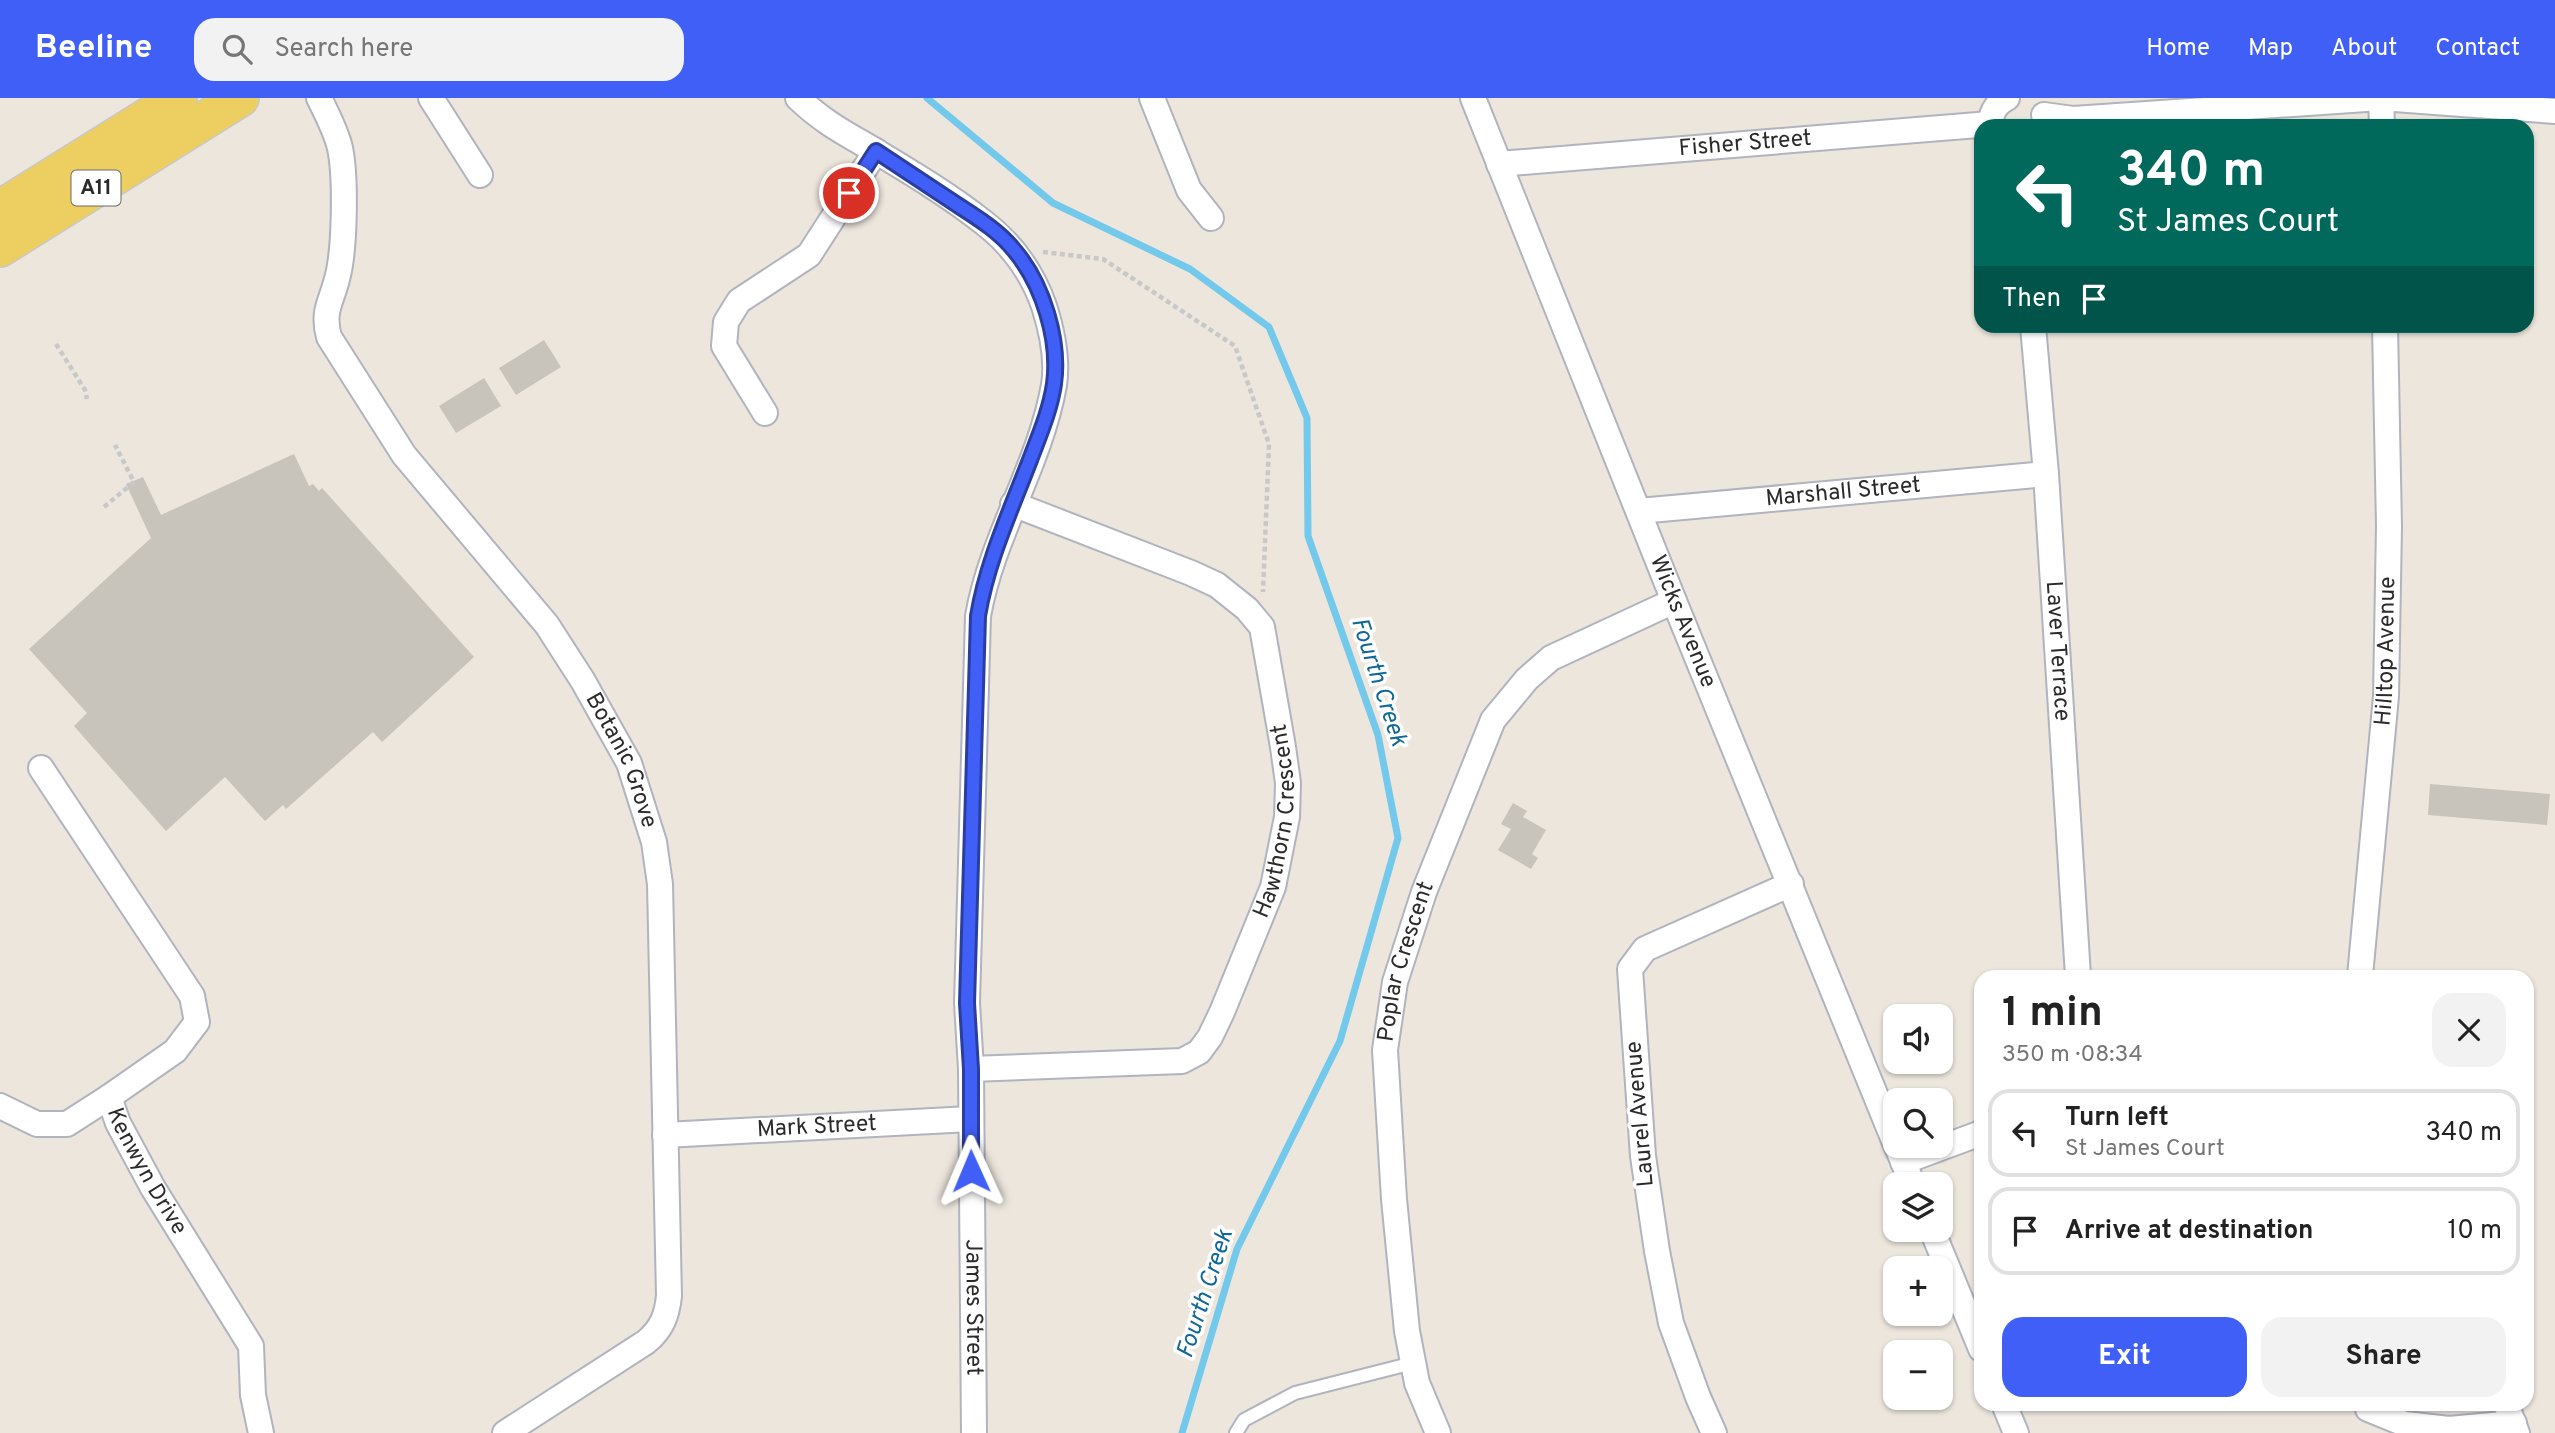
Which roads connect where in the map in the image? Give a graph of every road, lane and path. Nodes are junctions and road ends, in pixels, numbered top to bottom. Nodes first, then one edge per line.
1 (240, 98) edge
2 (319, 98) edge
3 (431, 98) edge
4 (798, 98) edge
5 (1152, 98) edge
6 (1473, 98) edge
7 (2007, 98) edge
8 (2381, 98) edge
9 (179, 106) edge
10 (2555, 111) edge
11 (2039, 113) edge
12 (1992, 119) edge
13 (2382, 119) edge
14 (1974, 126) edge
15 (876, 151) junction
16 (1499, 164) junction
17 (480, 175) dead end
18 (0, 209) edge
19 (1211, 218) dead end
20 (0, 248) edge
21 (1014, 249) junction
22 (2034, 333) edge
23 (2385, 333) edge
24 (56, 344) dead end
25 (87, 399) dead end
26 (765, 413) dead end
27 (115, 445) dead end
28 (2046, 474) junction
29 (1013, 504) junction
30 (104, 507) dead end
31 (1639, 511) junction
32 (1674, 601) junction
33 (1262, 627) junction
34 (41, 768) dead end
35 (1791, 884) junction
36 (2078, 970) edge
37 (2361, 970) edge
38 (971, 1069) junction
39 (109, 1097) junction
40 (0, 1106) edge
41 (1883, 1113) edge
42 (970, 1119) junction
43 (1974, 1134) edge
44 (665, 1135) junction
45 (1953, 1139) edge
46 (1936, 1242) edge
47 (1974, 1332) edge
48 (1413, 1363) junction
49 (2007, 1411) edge
50 (2373, 1411) edge
51 (2512, 1420) edge
52 (261, 1433) edge
53 (505, 1433) edge
54 (974, 1433) edge
55 (1236, 1433) edge
56 (1438, 1433) edge
57 (1714, 1433) edge
58 (2016, 1433) edge

1 - 9 main road, A11
2 - 44 street, Botanic Grove
3 - 17 street
4 - 15 street, James Street
5 - 19 street
6 - 16 street, Wicks Avenue
7 - 12 street
8 - 10 street
8 - 11 street
8 - 13 street
9 - 18 main road, A11
9 - 20 main road, A11
14 - 16 street, Fisher Street
15 - 21 street, James Street
15 - 26 street
16 - 31 street, Wicks Avenue
21 - 29 street, James Street
21 - 33 path
22 - 28 street, Laver Terrace
23 - 37 street, Hilltop Avenue
24 - 25 path
27 - 30 path
28 - 31 street, Marshall Street
28 - 36 street, Laver Terrace
29 - 33 street
29 - 38 street, James Street
31 - 32 street, Wicks Avenue
32 - 35 street, Wicks Avenue
32 - 48 street, Poplar Crescent
33 - 38 street, Hawthorn Crescent
34 - 39 street, Kenwyn Drive
35 - 41 street, Wicks Avenue
35 - 57 street, Laurel Avenue
38 - 42 street, James Street
39 - 40 street
39 - 52 street, Kenwyn Drive
42 - 44 street, Mark Street
42 - 54 street, James Street
43 - 45 street
44 - 53 street, Botanic Grove
46 - 47 street
48 - 55 lane
48 - 56 street, Poplar Crescent
49 - 58 street
50 - 51 street

